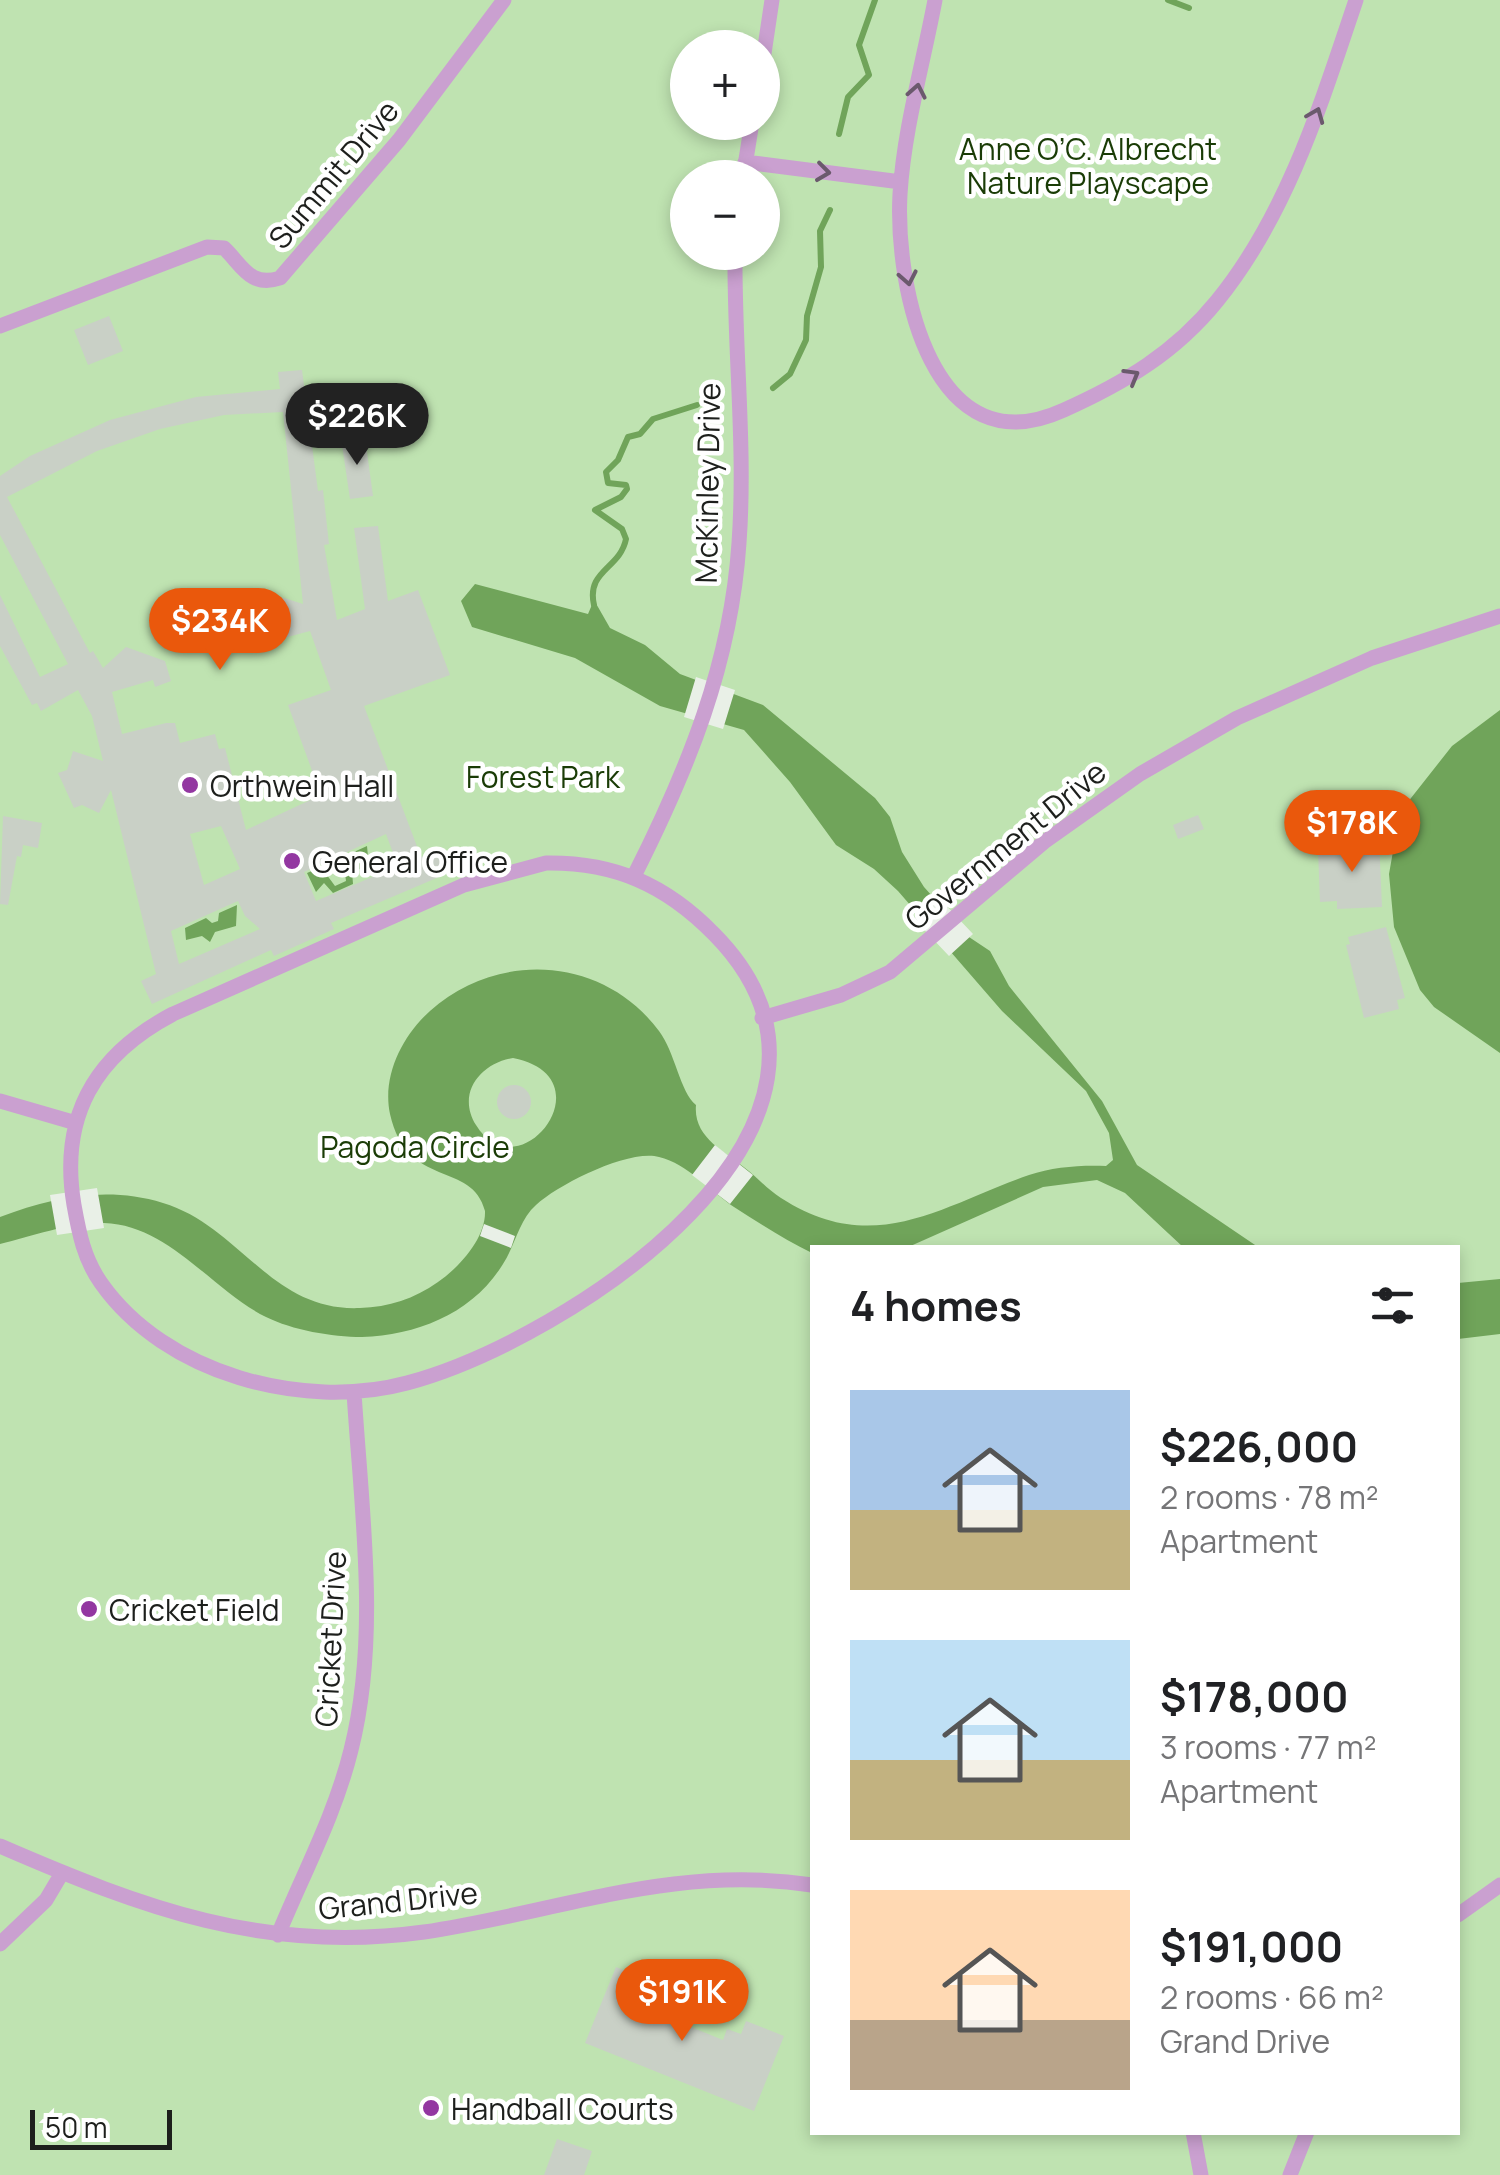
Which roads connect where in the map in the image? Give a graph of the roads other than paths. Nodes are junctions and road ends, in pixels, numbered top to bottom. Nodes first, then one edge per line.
1 (504, 0) edge
2 (772, 0) edge
3 (935, 0) edge
4 (1356, 0) edge
5 (767, 30) edge
6 (780, 173) edge
7 (901, 182) junction
8 (735, 270) edge
9 (0, 326) edge
10 (1500, 616) edge
11 (634, 876) junction
12 (762, 1018) junction
13 (0, 1101) edge
14 (76, 1124) junction
15 (354, 1392) junction
16 (0, 1846) edge
17 (62, 1873) junction
18 (1500, 1884) edge
19 (810, 1885) edge
20 (1460, 1914) edge
21 (278, 1935) junction
22 (0, 1944) edge
23 (1194, 2135) edge
24 (1306, 2135) edge
25 (1202, 2175) edge
26 (1290, 2175) edge

1 - 9 street, Summit Drive
2 - 5 street
7 -> 3 street
7 -> 4 street
6 -> 7 street
8 - 11 street, McKinley Drive
10 - 12 street, Government Drive
11 - 12 street
11 - 14 street
12 - 15 street
13 - 14 street
14 - 15 street
15 - 21 street, Cricket Drive
16 - 17 street, Grand Drive
17 - 21 street, Grand Drive
17 - 22 street
18 - 20 street
19 - 21 street, Grand Drive
23 - 25 street
24 - 26 street

